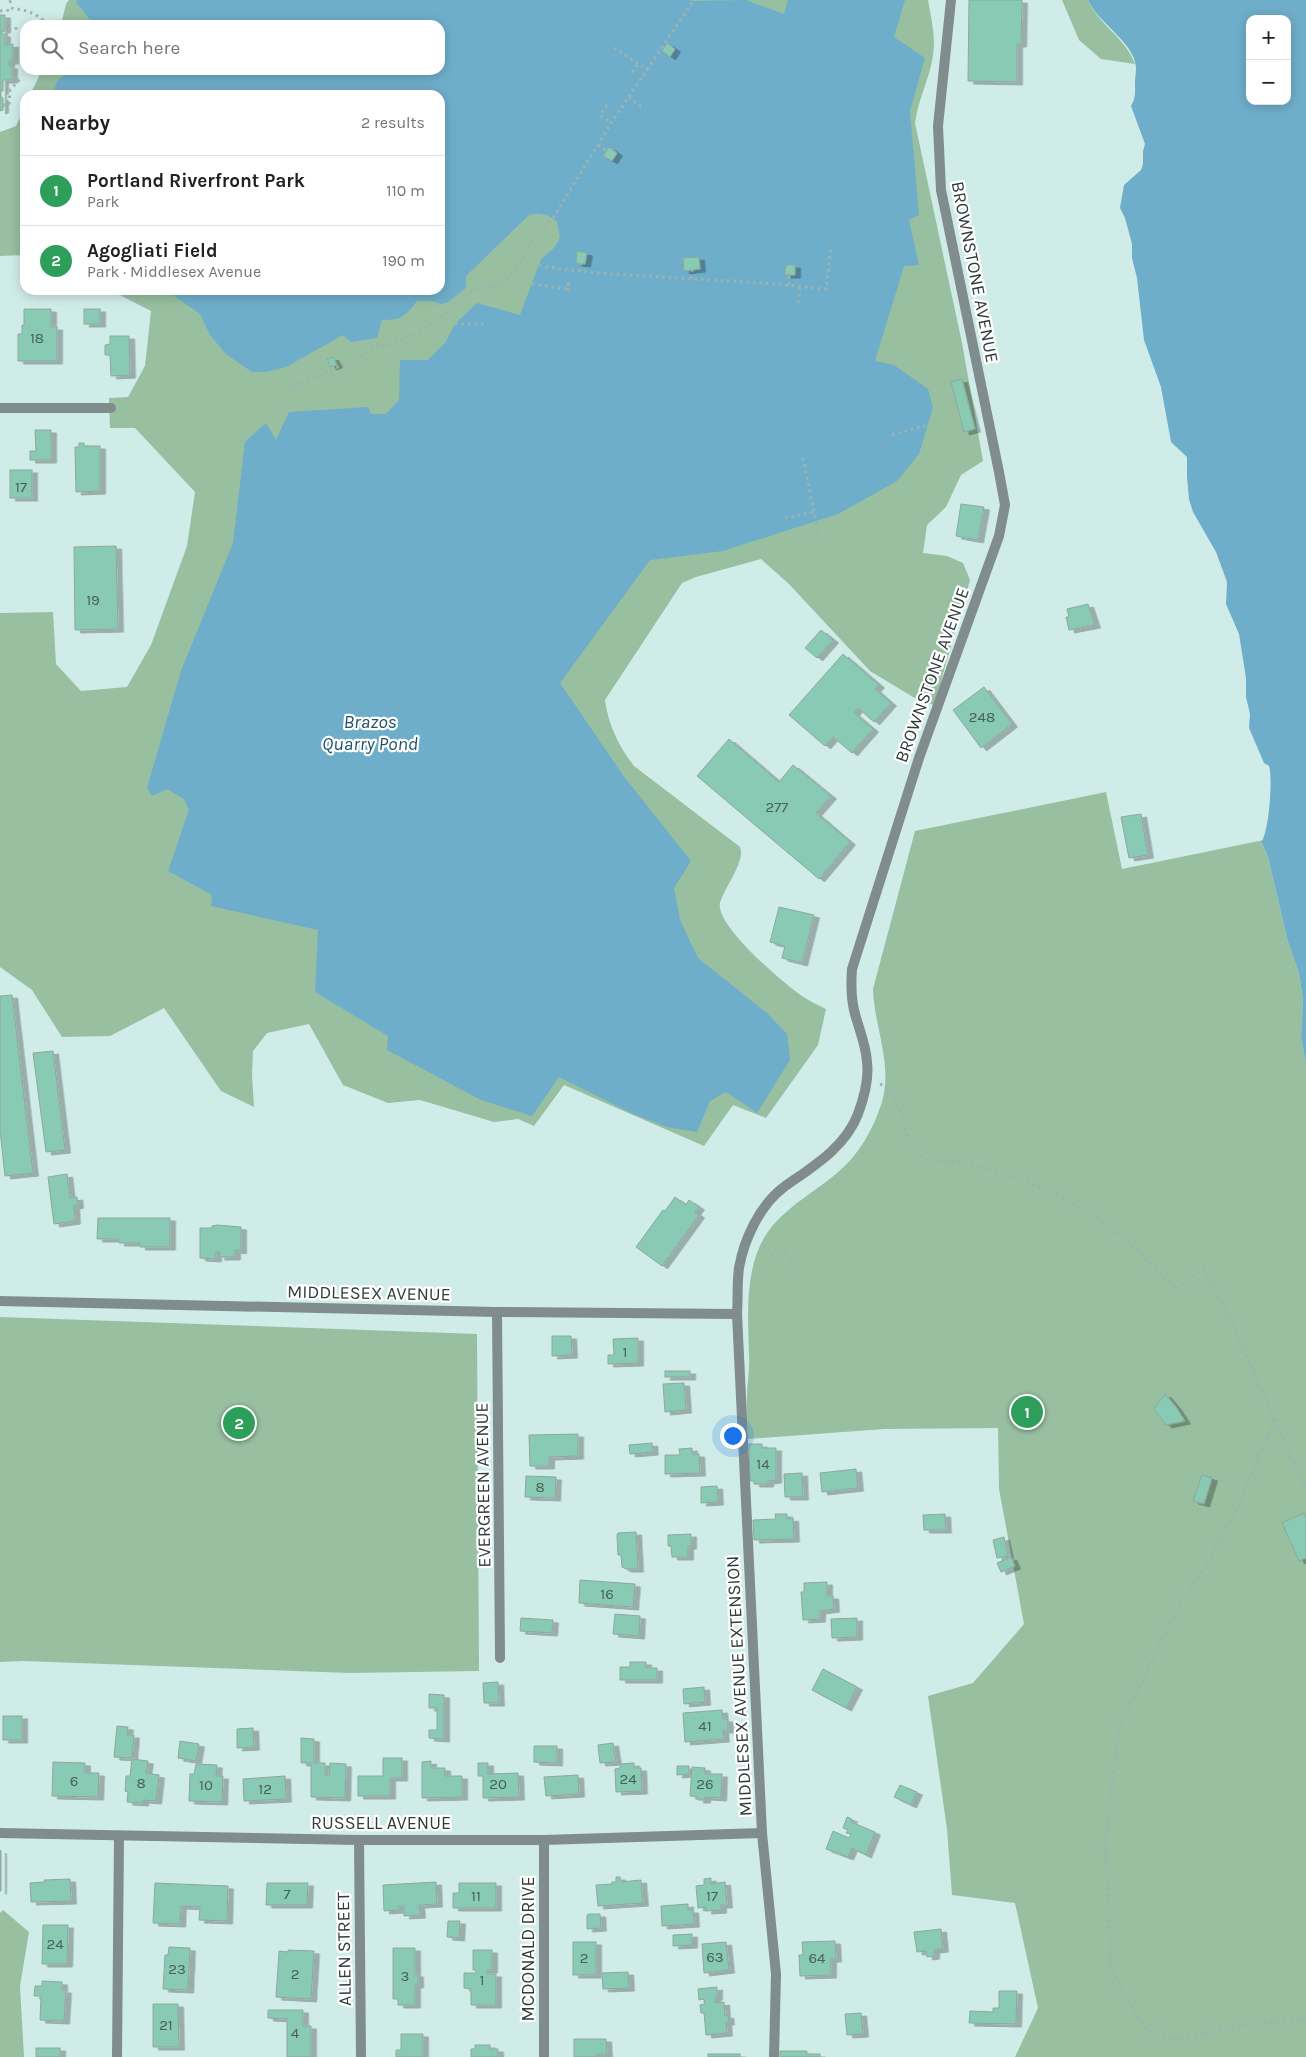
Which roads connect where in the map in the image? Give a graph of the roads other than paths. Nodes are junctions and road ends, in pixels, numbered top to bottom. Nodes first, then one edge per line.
1 (951, 0) edge
2 (0, 408) edge
3 (111, 408) dead end
4 (0, 1301) edge
5 (497, 1312) junction
6 (738, 1314) junction
7 (500, 1658) dead end
8 (0, 1833) edge
9 (762, 1833) junction
10 (119, 1836) junction
11 (359, 1840) junction
12 (544, 1840) junction
13 (117, 2057) edge
14 (361, 2057) edge
15 (544, 2057) edge
16 (774, 2057) edge

1 - 6 street, BROWNSTONE AVENUE
2 - 3 street
4 - 5 street, MIDDLESEX AVENUE
5 - 6 street, MIDDLESEX AVENUE
5 - 7 street, EVERGREEN AVENUE
6 - 9 street, MIDDLESEX AVENUE EXTENSION
8 - 10 street, RUSSELL AVENUE
9 - 12 street, RUSSELL AVENUE
9 - 16 street, MIDDLESEX AVENUE EXTENSION
10 - 11 street, RUSSELL AVENUE
10 - 13 street
11 - 12 street, RUSSELL AVENUE
11 - 14 street, ALLEN STREET
12 - 15 street, MCDONALD DRIVE

